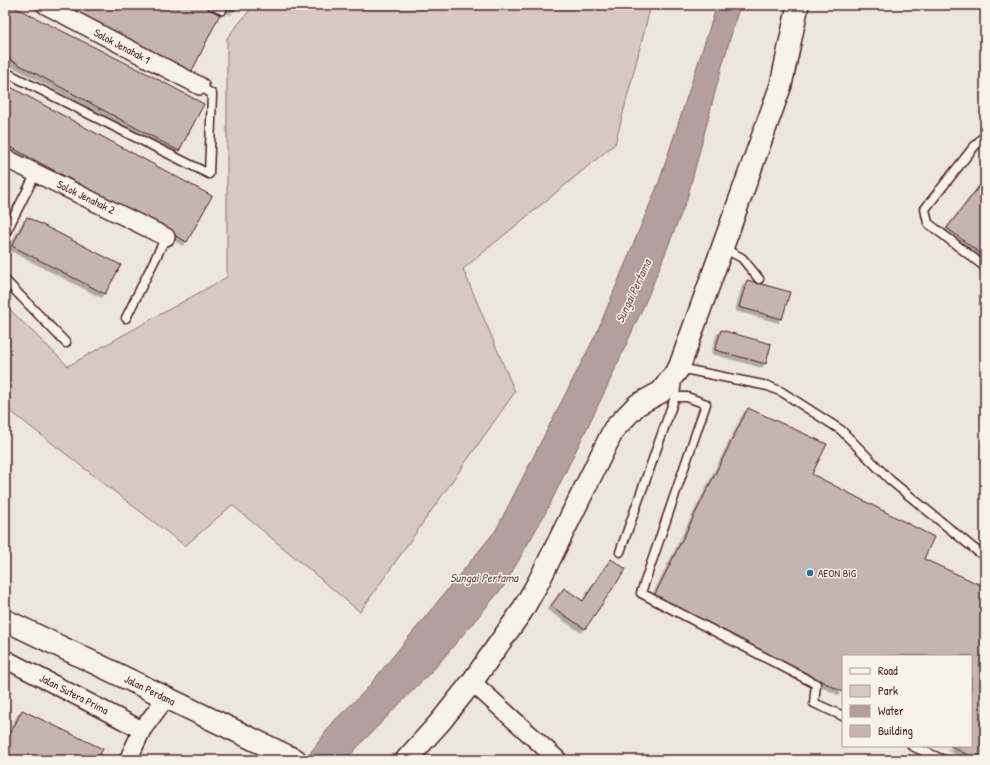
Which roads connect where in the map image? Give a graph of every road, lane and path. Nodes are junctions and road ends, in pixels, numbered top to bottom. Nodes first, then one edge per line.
1 (45, 5) edge
2 (212, 5) edge
3 (798, 5) edge
4 (222, 10) dead end
5 (5, 72) edge
6 (200, 86) joint
7 (985, 135) edge
8 (5, 158) edge
9 (36, 173) junction
10 (5, 234) edge
11 (166, 237) joint
12 (722, 248) junction
13 (985, 268) edge
14 (759, 279) dead end
15 (5, 280) edge
16 (126, 318) dead end
17 (66, 343) dead end
18 (679, 368) junction
19 (675, 397) junction
20 (620, 552) dead end
21 (985, 556) edge
22 (5, 620) edge
23 (5, 659) edge
24 (472, 682) junction
25 (166, 698) junction
26 (842, 716) edge
27 (142, 730) junction
28 (914, 747) edge
29 (128, 760) edge
30 (296, 760) edge
31 (406, 760) edge
32 (558, 760) edge
33 (944, 760) edge

1 - 6 street, Solok Jenahak 1
2 - 4 lane
3 - 12 street
5 - 6 lane
7 - 13 lane
8 - 9 street, Solok Jenahak 2
9 - 10 lane
9 - 11 street, Solok Jenahak 2
11 - 16 lane
12 - 14 lane
12 - 18 street
15 - 17 lane
18 - 19 lane
18 - 21 lane
18 - 24 street
19 - 20 lane
19 - 26 lane
22 - 25 street, Jalan Perdana
23 - 27 street, Jalan Sutera Prima
24 - 31 street
24 - 32 street
25 - 27 street
25 - 30 street, Jalan Perdana
27 - 29 street
28 - 33 lane

